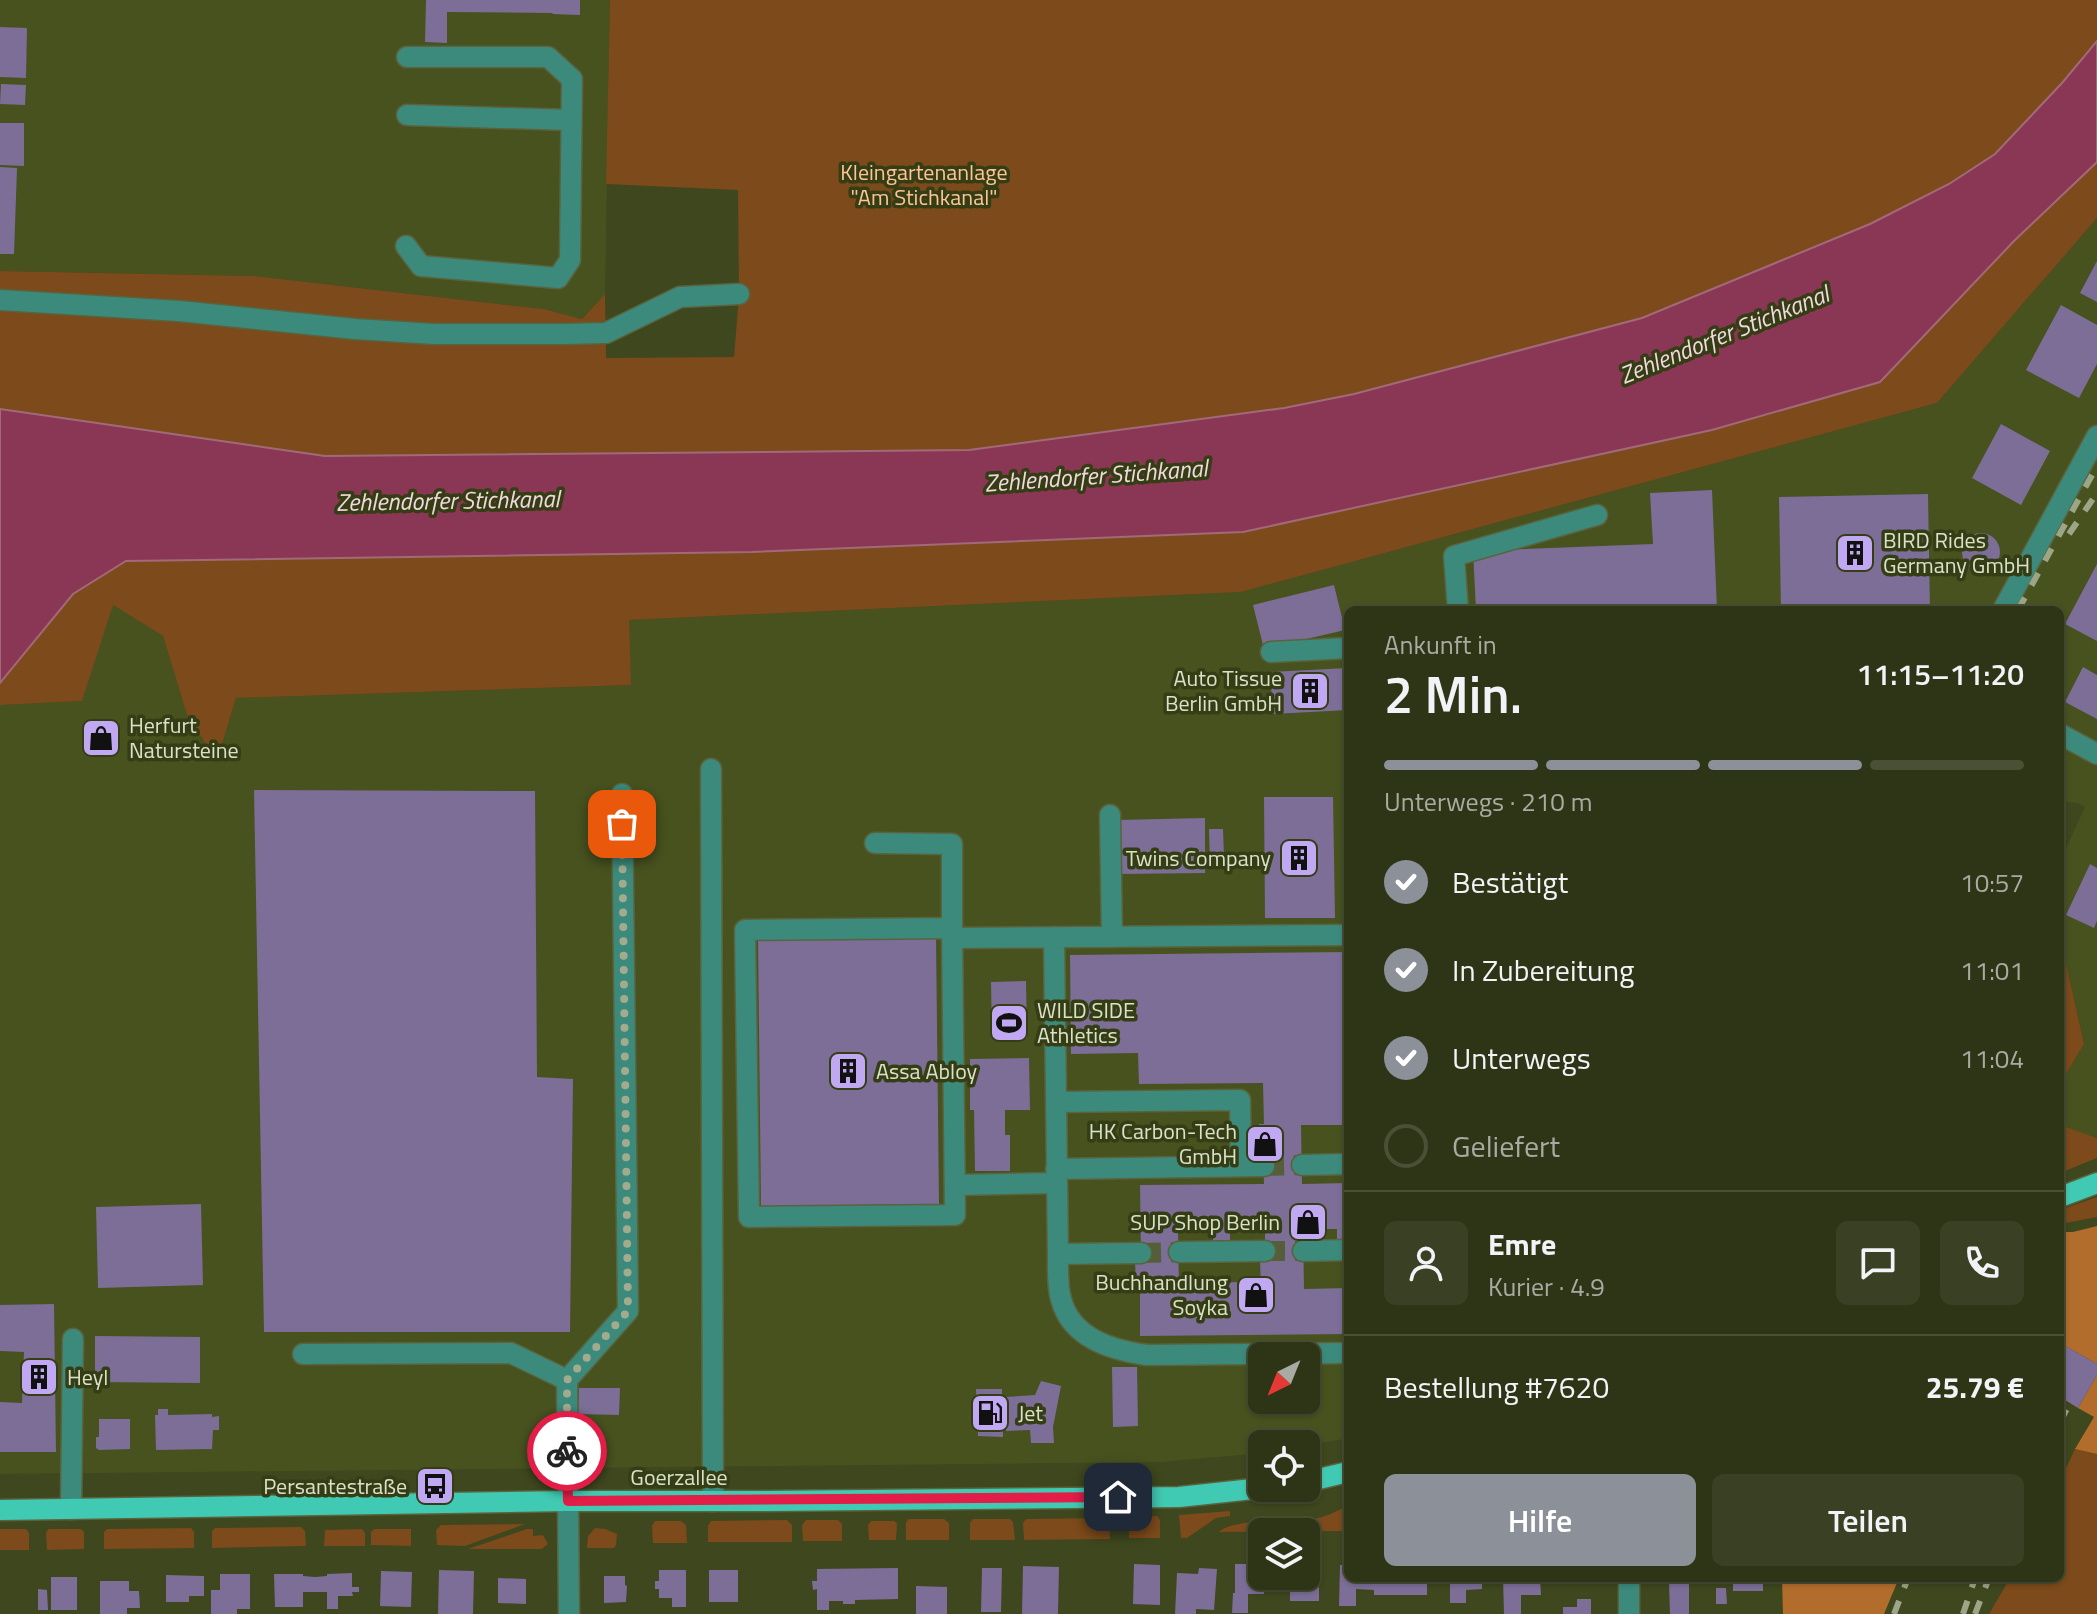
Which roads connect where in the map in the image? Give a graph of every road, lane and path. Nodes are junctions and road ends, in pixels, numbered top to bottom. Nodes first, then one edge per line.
1 (407, 57) dead end
2 (407, 115) dead end
3 (571, 120) junction
4 (406, 246) dead end
5 (739, 294) dead end
6 (0, 300) edge
7 (2097, 436) edge
8 (1597, 515) dead end
9 (1458, 606) edge
10 (2005, 606) edge
11 (1344, 648) edge
12 (1271, 652) dead end
13 (2064, 736) edge
14 (2097, 754) edge
15 (711, 769) dead end
16 (622, 794) dead end
17 (1110, 815) dead end
18 (875, 843) dead end
19 (952, 933) junction
20 (1344, 935) edge
21 (1054, 937) junction
22 (1112, 937) junction
23 (1056, 1102) junction
24 (1344, 1164) edge
25 (1302, 1165) tunnel mouth
26 (1241, 1166) junction
27 (1264, 1166) tunnel mouth
28 (1056, 1176) junction
29 (2097, 1183) edge
30 (955, 1185) junction
31 (2064, 1195) edge
32 (1344, 1250) edge
33 (1265, 1251) tunnel mouth
34 (1303, 1251) tunnel mouth
35 (1179, 1252) tunnel mouth
36 (1141, 1253) tunnel mouth
37 (1058, 1254) junction
38 (73, 1339) dead end
39 (1344, 1353) edge
40 (303, 1354) dead end
41 (567, 1380) junction
42 (1344, 1473) edge
43 (1320, 1479) edge
44 (1248, 1490) edge
45 (568, 1501) junction
46 (713, 1501) junction
47 (71, 1509) junction
48 (0, 1510) edge
49 (1629, 1582) edge
50 (569, 1614) edge
51 (1629, 1614) edge

1 - 3 street
2 - 3 street
3 - 4 street
5 - 6 street
7 - 10 street
8 - 9 street
11 - 12 street
13 - 14 street
15 - 46 street
16 - 41 street
17 - 22 street
18 - 19 street
19 - 21 street
19 - 30 street
19 - 30 street
20 - 22 street
21 - 22 street
21 - 23 street
23 - 26 street
23 - 28 street
24 - 25 street
26 - 27 street
26 - 28 street
28 - 30 street
28 - 37 street
29 - 31 main road
32 - 34 street
33 - 35 street
36 - 37 street
37 - 39 street
38 - 47 street
40 - 41 street
41 - 45 street
42 - 43 main road
44 - 46 main road, Goerzallee
45 - 46 main road, Goerzallee
45 - 47 main road, Goerzallee
45 - 50 street
47 - 48 main road, Goerzallee
49 - 51 street

